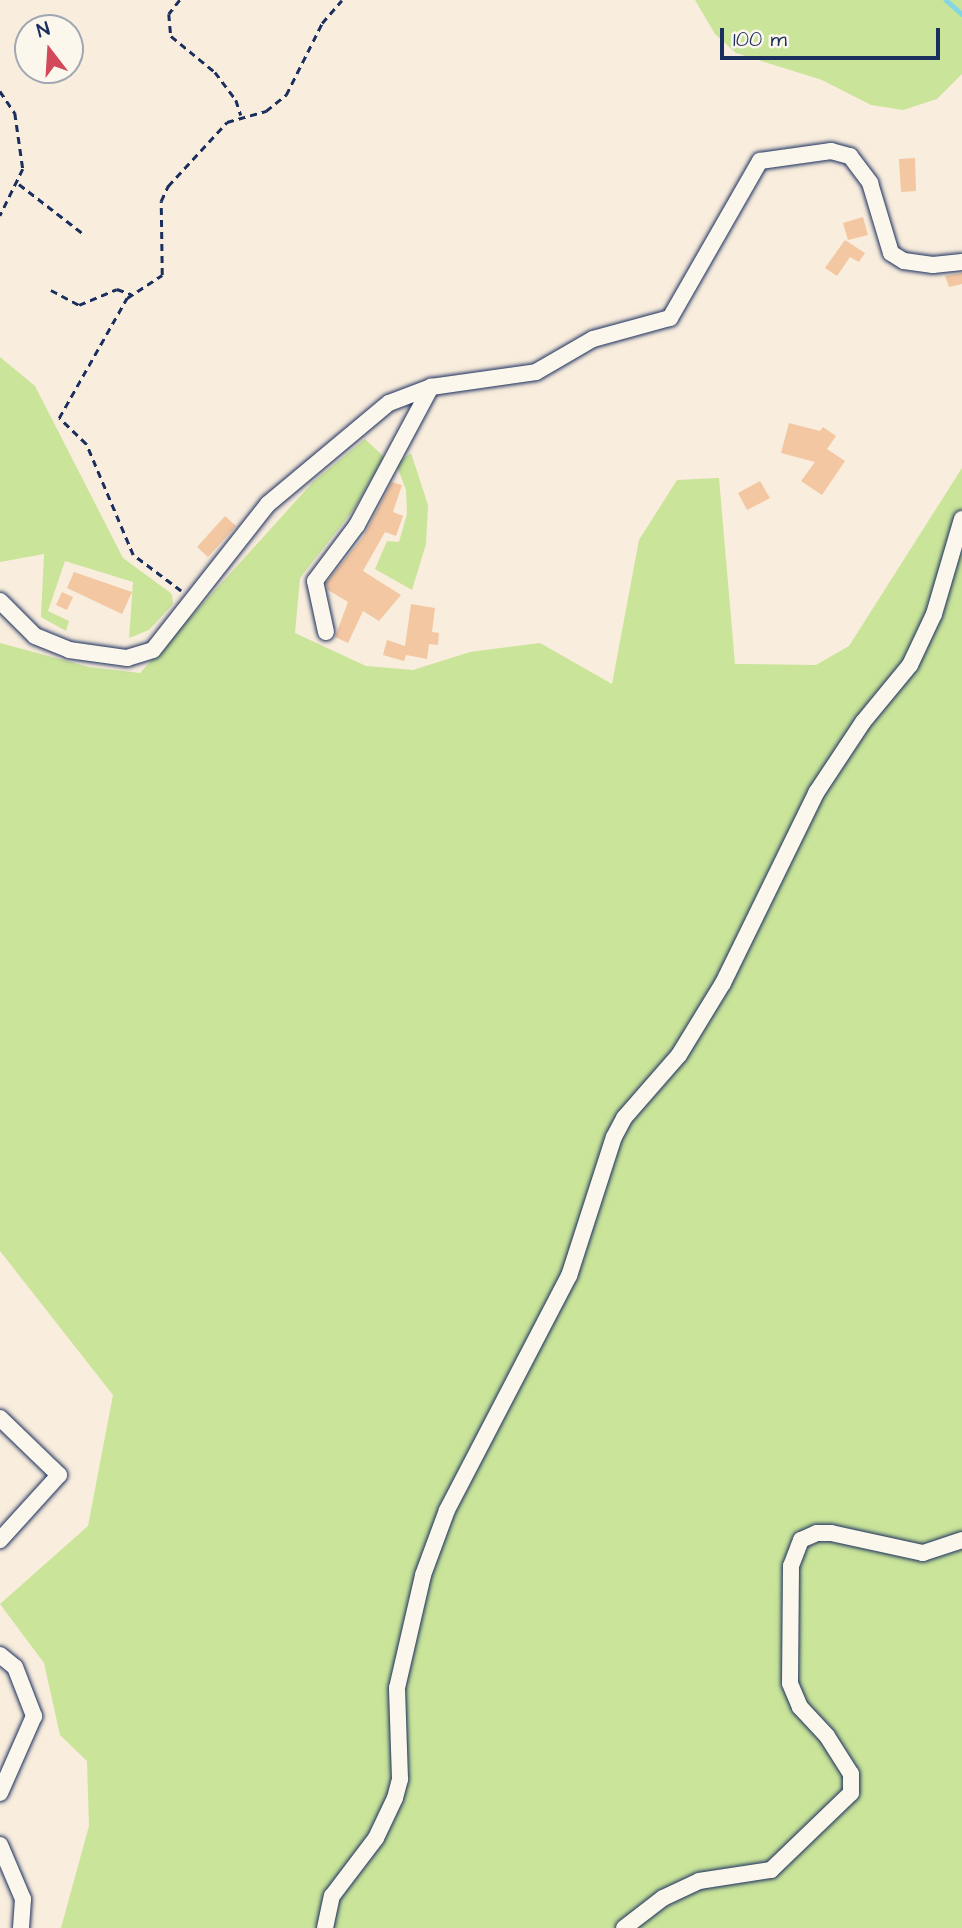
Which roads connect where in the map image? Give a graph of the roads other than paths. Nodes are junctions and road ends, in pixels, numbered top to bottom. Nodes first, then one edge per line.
1 (962, 262) edge
2 (431, 387) junction
3 (962, 519) edge
4 (0, 601) edge
5 (326, 632) dead end
6 (0, 1418) edge
7 (0, 1540) edge
8 (962, 1540) edge
9 (0, 1656) edge
10 (0, 1793) edge
11 (0, 1845) edge
12 (21, 1928) edge
13 (325, 1928) edge
14 (624, 1928) edge

1 - 2 street
2 - 4 street
2 - 5 street
3 - 13 street
6 - 7 street
8 - 14 street
9 - 10 street
11 - 12 street

